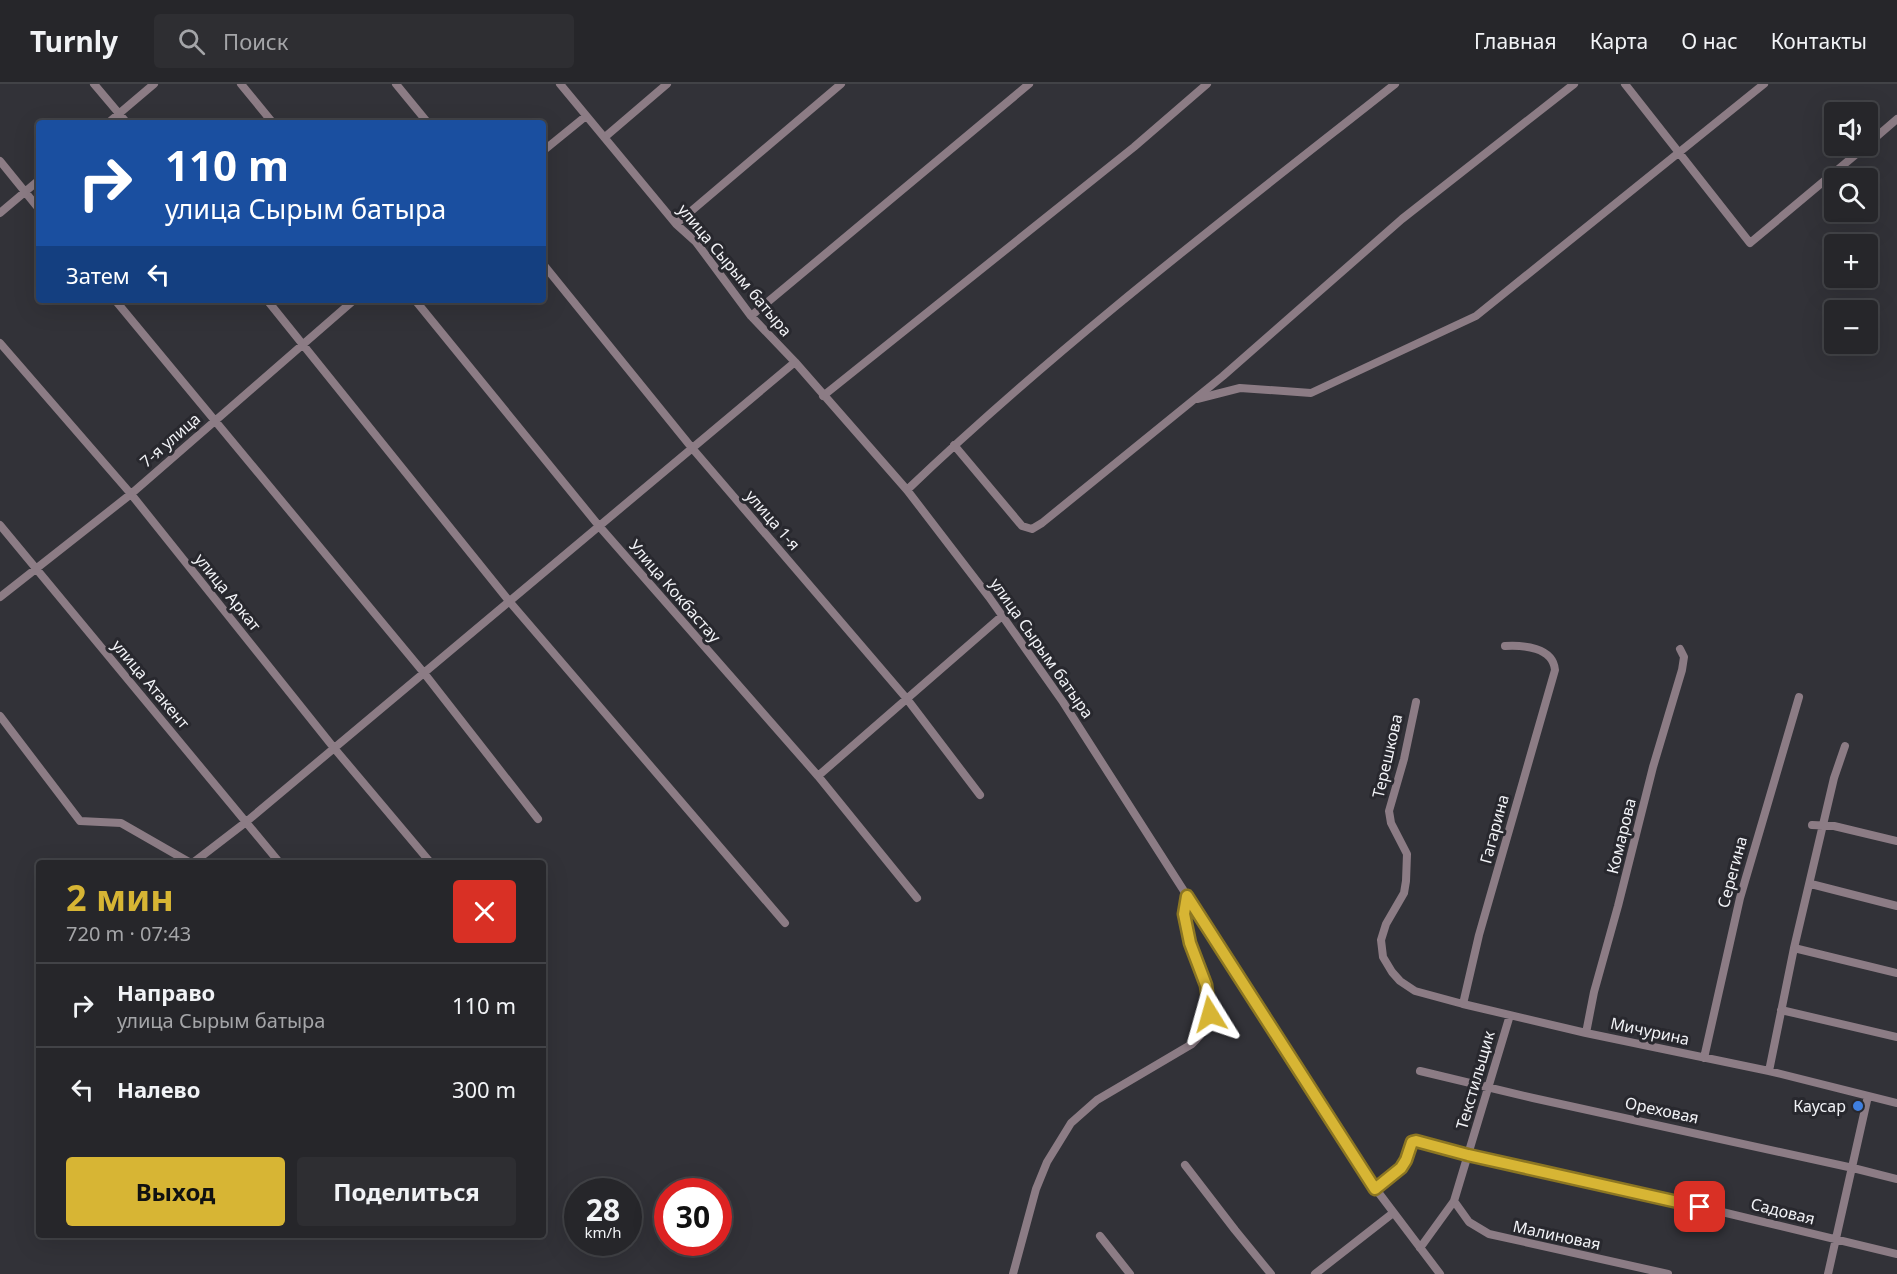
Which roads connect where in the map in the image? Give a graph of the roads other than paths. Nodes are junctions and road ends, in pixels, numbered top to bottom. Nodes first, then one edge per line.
1 (94, 84) edge
2 (154, 84) edge
3 (241, 84) edge
4 (396, 84) edge
5 (560, 84) edge
6 (667, 84) edge
7 (841, 84) edge
8 (1029, 84) edge
9 (1207, 84) edge
10 (1395, 84) edge
11 (1574, 84) edge
12 (1625, 84) edge
13 (1764, 84) edge
14 (119, 113) junction
15 (586, 116) junction
16 (1897, 119) edge
17 (111, 120) edge
18 (125, 120) edge
19 (271, 120) edge
20 (426, 120) edge
21 (1878, 135) edge
22 (605, 137) junction
23 (546, 149) edge
24 (1679, 153) junction
25 (1854, 156) edge
26 (0, 161) edge
27 (36, 183) edge
28 (25, 192) junction
29 (36, 205) edge
30 (0, 213) edge
31 (676, 224) junction
32 (546, 268) edge
33 (118, 303) edge
34 (269, 303) edge
35 (351, 303) edge
36 (417, 303) edge
37 (751, 315) junction
38 (0, 343) edge
39 (303, 345) junction
40 (795, 362) junction
41 (823, 396) junction
42 (1194, 400) junction
43 (216, 420) junction
44 (954, 445) junction
45 (692, 448) junction
46 (907, 490) junction
47 (131, 494) junction
48 (0, 525) edge
49 (599, 526) junction
50 (36, 569) junction
51 (0, 597) edge
52 (510, 601) junction
53 (1002, 616) junction
54 (1504, 646) dead end
55 (1680, 649) dead end
56 (424, 673) junction
57 (1799, 697) dead end
58 (907, 699) junction
59 (1416, 702) dead end
60 (0, 716) edge
61 (1845, 746) dead end
62 (334, 748) junction
63 (818, 776) junction
64 (980, 795) dead end
65 (538, 819) dead end
66 (246, 822) junction
67 (1812, 825) dead end
68 (1824, 825) junction
69 (1897, 841) edge
70 (186, 860) edge
71 (197, 860) edge
72 (277, 860) edge
73 (428, 860) edge
74 (1811, 884) junction
75 (1187, 896) junction
76 (917, 898) dead end
77 (1897, 906) edge
78 (785, 923) dead end
79 (1794, 948) junction
80 (1897, 973) edge
81 (1400, 981) joint
82 (1463, 1004) junction
83 (1781, 1010) junction
84 (1510, 1015) junction
85 (1586, 1033) junction
86 (1897, 1037) edge
87 (1704, 1058) junction
88 (1420, 1071) dead end
89 (1769, 1071) junction
90 (1489, 1088) junction
91 (1868, 1096) junction
92 (1897, 1103) edge
93 (1468, 1155) junction
94 (1185, 1165) dead end
95 (1852, 1168) junction
96 (1897, 1179) edge
97 (1375, 1189) junction
98 (1454, 1201) junction
99 (1393, 1213) junction
100 (1100, 1236) dead end
101 (1837, 1240) junction
102 (1420, 1248) junction
103 (1897, 1254) edge
104 (1013, 1274) edge
105 (1130, 1274) edge
106 (1271, 1274) edge
107 (1315, 1274) edge
108 (1440, 1274) edge
109 (1668, 1274) edge
110 (1828, 1274) edge

1 - 14 street
2 - 14 street
3 - 19 street
4 - 20 street
5 - 15 street, улица Сырым батыра
6 - 22 street
7 - 31 street
8 - 37 street
9 - 41 street
10 - 44 street
11 - 42 street
12 - 24 street
13 - 24 street
14 - 17 street
14 - 18 street
15 - 22 street, улица Сырым батыра
15 - 23 street
16 - 21 street
22 - 31 street, улица Сырым батыра
24 - 25 street
24 - 42 street
26 - 28 street
27 - 28 street
28 - 29 street
28 - 30 street
31 - 37 street, улица Сырым батыра
32 - 45 street, улица 1-я
33 - 43 street
34 - 39 street
35 - 39 street, 7-я улица
36 - 49 street, Улица Кокбастау
37 - 40 street, улица Сырым батыра
38 - 47 street, улица Аркат
39 - 43 street, 7-я улица
39 - 52 street
40 - 41 street, улица Сырым батыра
40 - 45 street
41 - 46 street, улица Сырым батыра
42 - 44 street
43 - 47 street, 7-я улица
43 - 56 street
44 - 46 street
45 - 49 street
45 - 58 street, улица 1-я
46 - 53 street, улица Сырым батыра
47 - 50 street, 7-я улица
47 - 62 street, улица Аркат
48 - 50 street, улица Атакент
49 - 52 street
49 - 63 street, Улица Кокбастау
50 - 51 street, 7-я улица
50 - 66 street, улица Атакент
52 - 56 street
52 - 78 street
53 - 58 street
53 - 75 street, улица Сырым батыра
54 - 82 street, Гагарина
55 - 85 street, Комарова
56 - 62 street
56 - 65 street
57 - 87 street, Серегина
58 - 63 street
58 - 64 street, улица 1-я
59 - 81 street, Терешкова
60 - 70 street
61 - 68 street
62 - 66 street
62 - 73 street, улица Аркат
63 - 76 street, Улица Кокбастау
66 - 71 street
66 - 72 street, улица Атакент
67 - 68 street
68 - 69 street
68 - 74 street
74 - 77 street
74 - 79 street
75 - 97 street, улица Сырым батыра
75 - 104 street
79 - 80 street
79 - 83 street
81 - 82 street, Мичурина
82 - 84 street, Мичурина
83 - 86 street
83 - 89 street
84 - 85 street, Мичурина
84 - 90 street, Текстильщик
85 - 87 street, Мичурина
87 - 89 street, Мичурина
88 - 90 street, Ореховая
89 - 91 street, Мичурина
90 - 93 street, Текстильщик
90 - 95 street, Ореховая
91 - 92 street, Мичурина
91 - 95 street
93 - 97 street, Садовая
93 - 98 street, Текстильщик
93 - 101 street, Садовая
94 - 106 street
95 - 96 street, Ореховая
95 - 101 street
97 - 99 street, улица Сырым батыра
98 - 102 street, Текстильщик
98 - 109 street, Малиновая
99 - 102 street, улица Сырым батыра
99 - 107 street
100 - 105 street
101 - 103 street, Садовая
101 - 110 street
102 - 108 street, улица Сырым батыра

